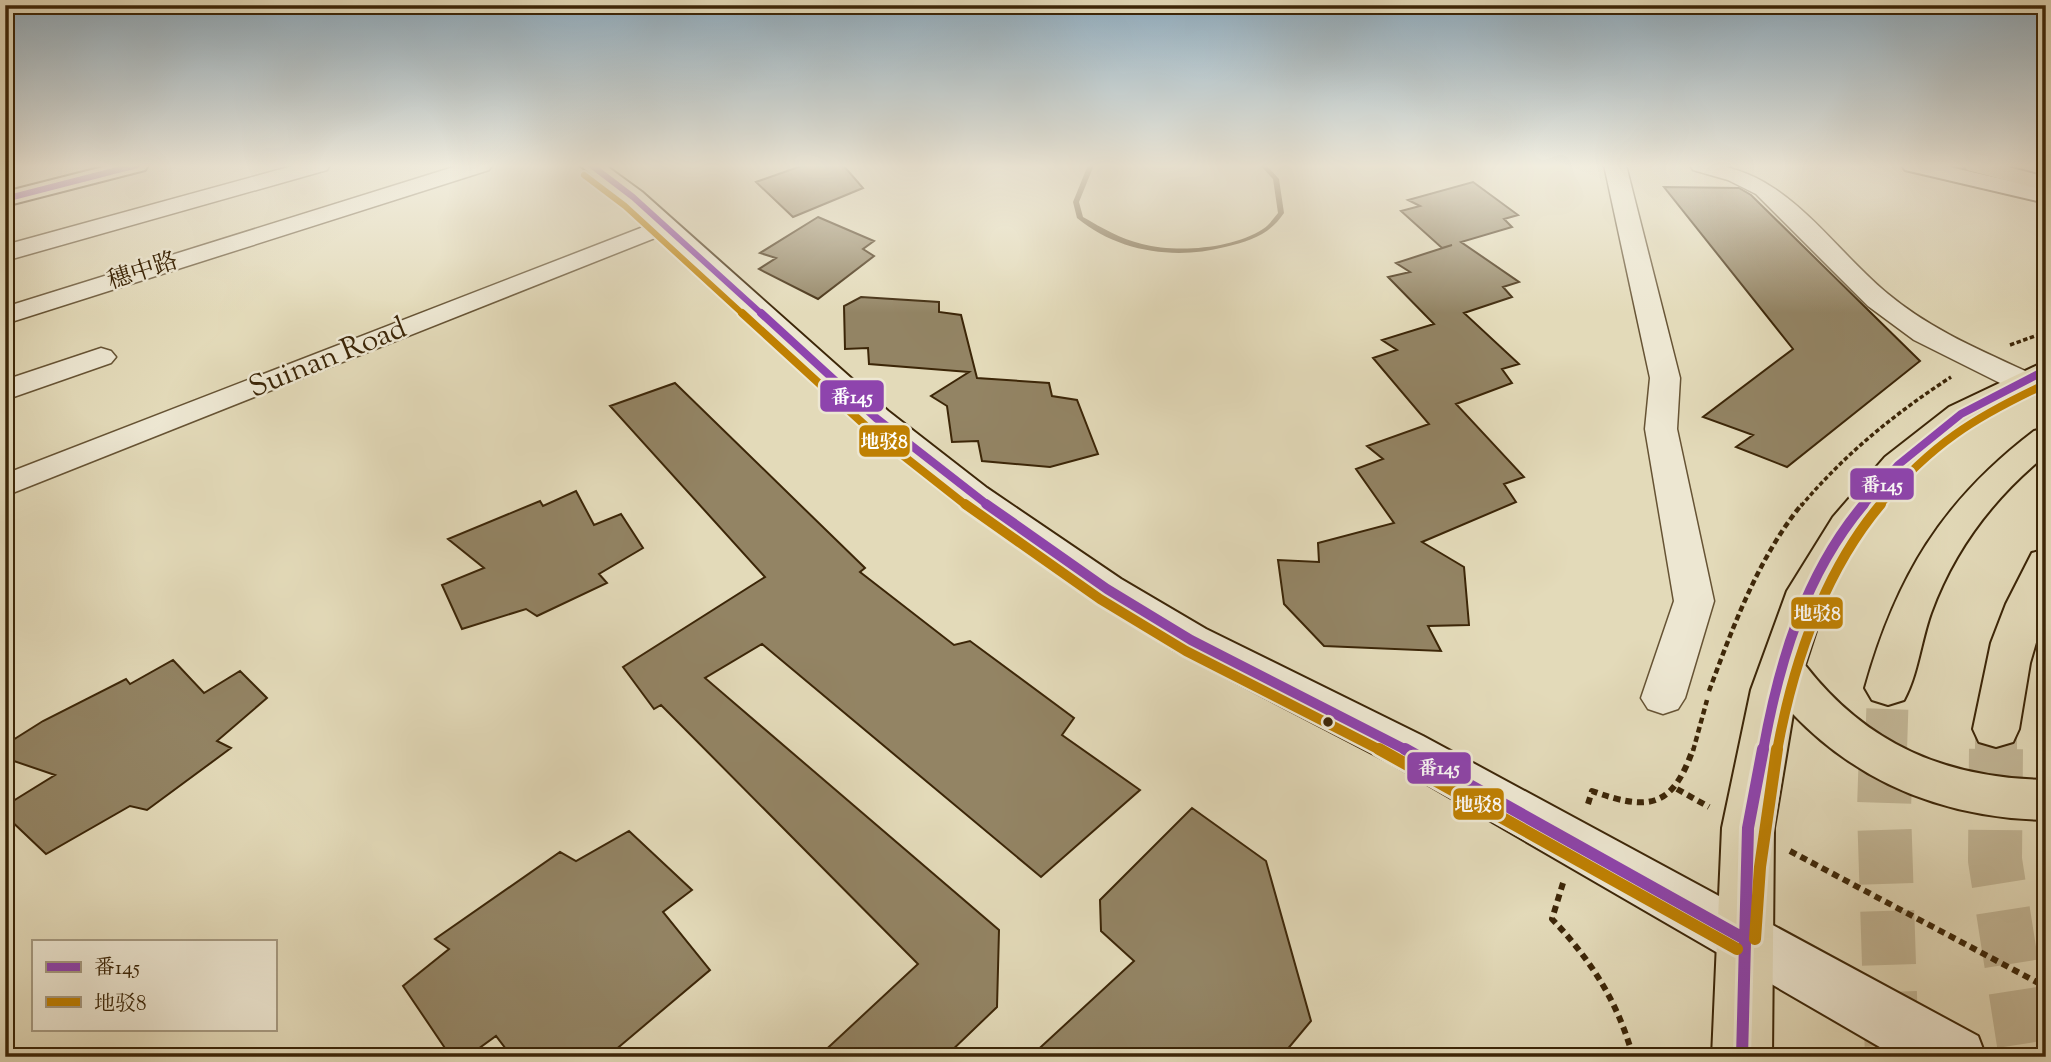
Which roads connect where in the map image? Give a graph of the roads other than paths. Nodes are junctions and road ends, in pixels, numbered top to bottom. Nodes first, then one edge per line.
1 (142, 215) edge
2 (325, 215) edge
3 (653, 215) edge
4 (1627, 215) edge
5 (1788, 215) edge
6 (651, 231) dead end
7 (5, 253) edge
8 (5, 316) edge
9 (101, 357) dead end
10 (2023, 368) edge
11 (5, 391) edge
12 (2046, 438) edge
13 (5, 486) edge
14 (2046, 562) edge
15 (1781, 666) junction
16 (1888, 688) tunnel mouth
17 (1663, 698) dead end
18 (1996, 729) tunnel mouth
19 (2046, 800) edge
20 (1743, 938) junction
21 (1742, 1057) edge
22 (1956, 1057) edge

1 - 7 street
2 - 8 street, 穗中路
3 - 20 main road
4 - 17 street
5 - 10 street
6 - 13 street, Suinan Road
9 - 11 street
10 - 15 main road
12 - 16 main road
14 - 18 main road
15 - 19 main road
15 - 20 main road
20 - 21 main road
20 - 22 main road

